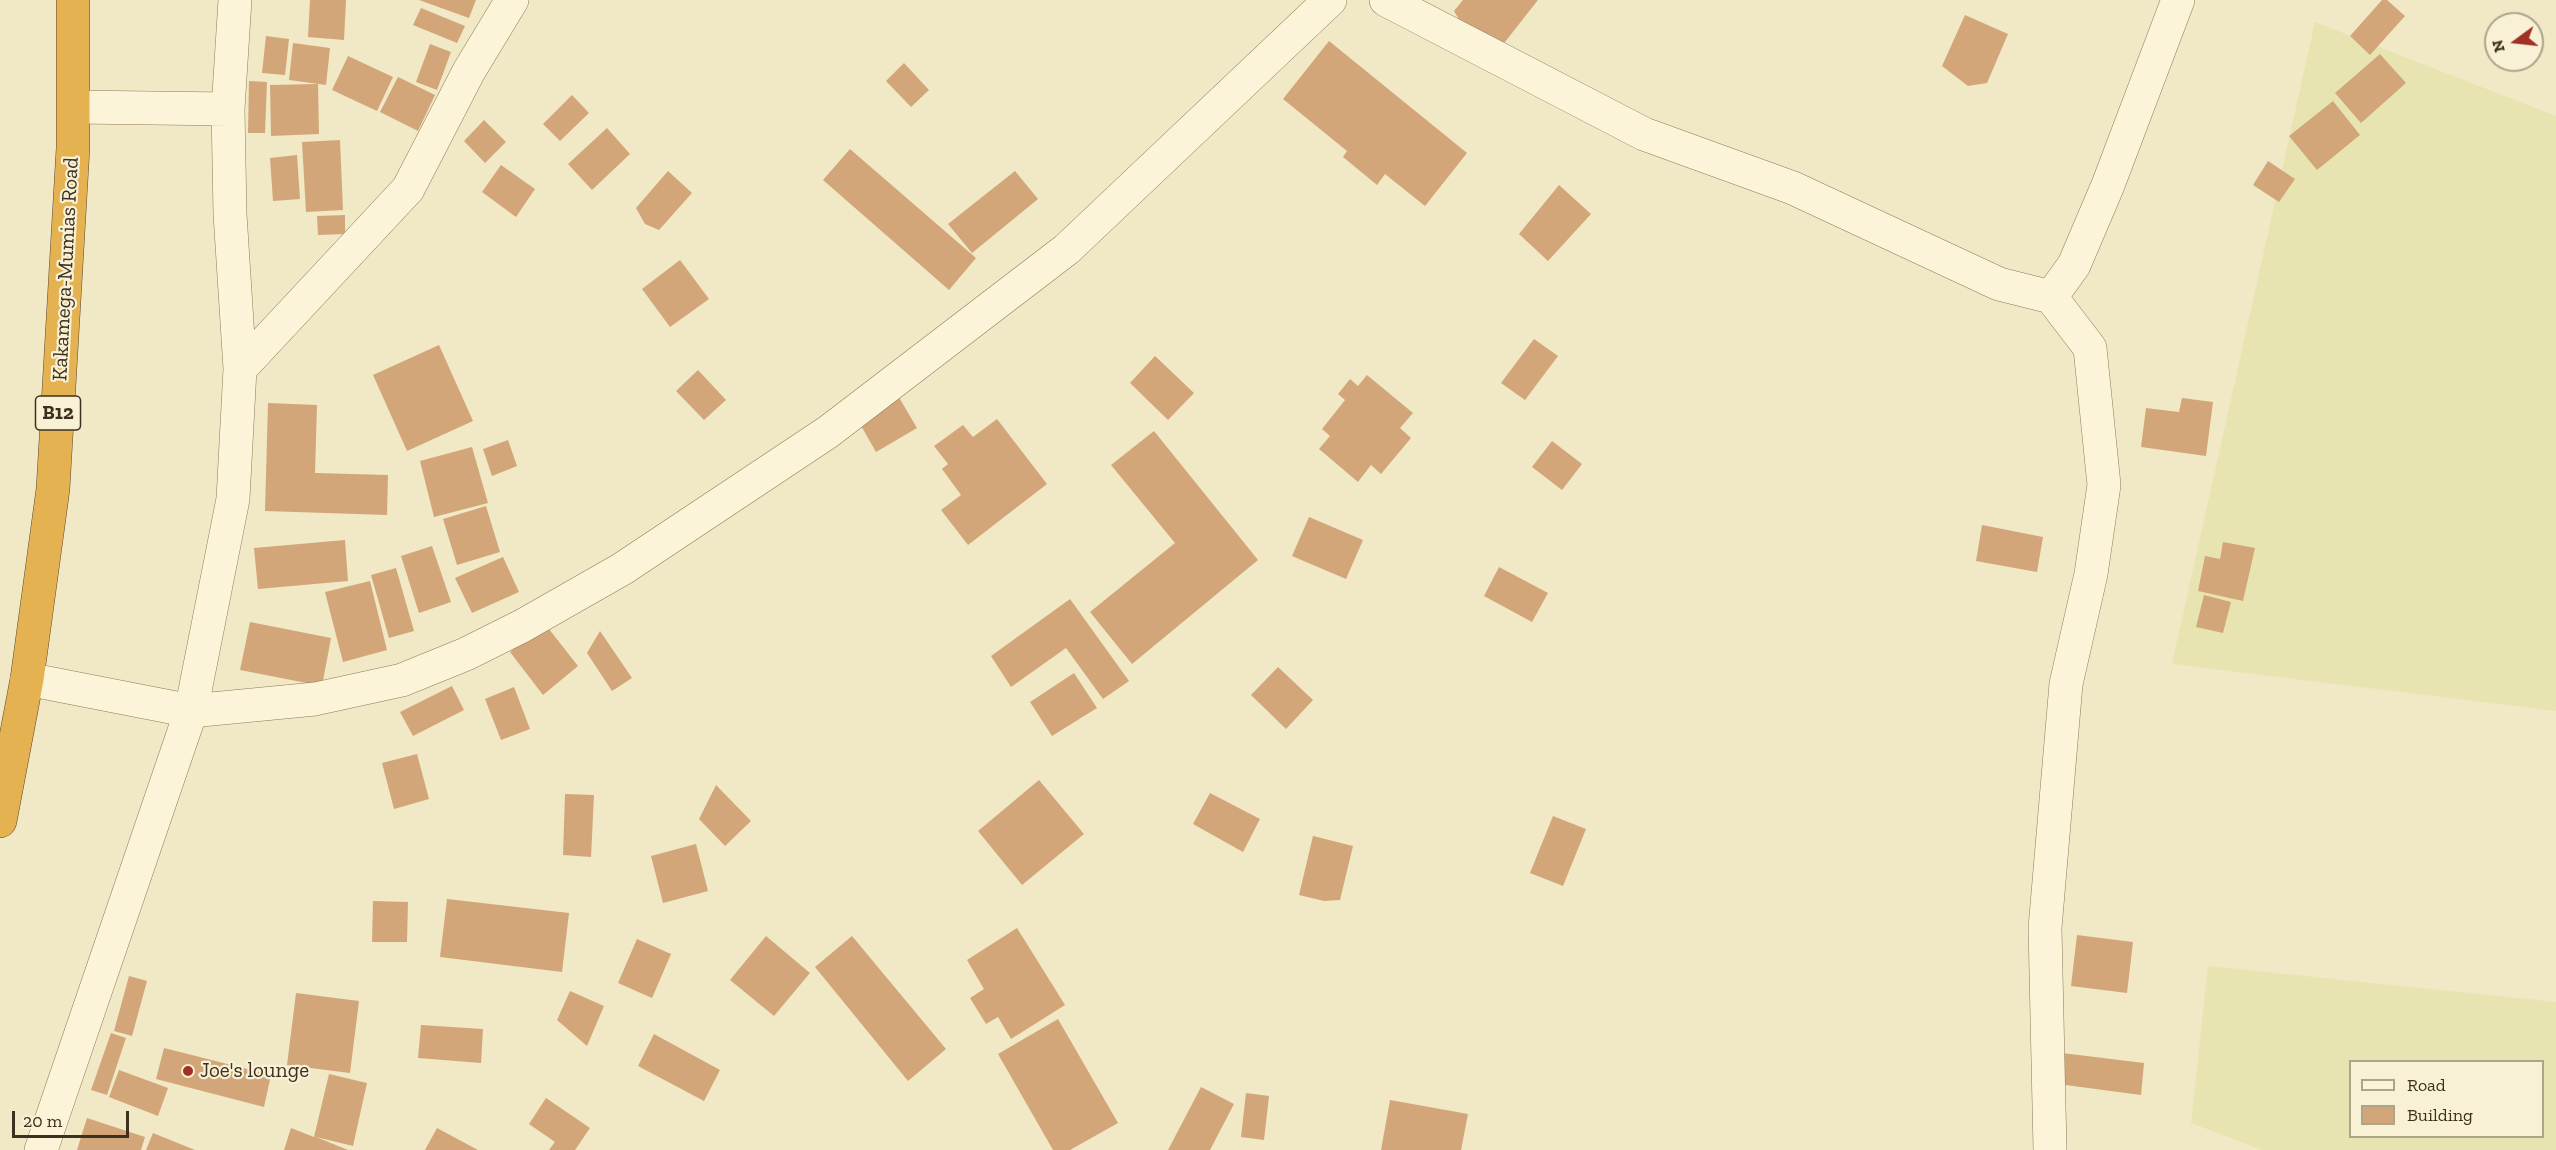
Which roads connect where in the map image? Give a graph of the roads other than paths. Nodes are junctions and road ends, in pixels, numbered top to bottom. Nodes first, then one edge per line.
1 (73, 0) edge
2 (235, 0) edge
3 (512, 0) edge
4 (1330, 0) edge
5 (1386, 0) edge
6 (2178, 0) edge
7 (75, 106) junction
8 (228, 109) junction
9 (2051, 297) junction
10 (240, 369) junction
11 (27, 680) junction
12 (190, 711) junction
13 (0, 821) edge
14 (41, 1150) edge
15 (2050, 1150) edge

1 - 7 highway, Kakamega-Mumias Road / B12
2 - 8 street
3 - 10 street
4 - 12 street
5 - 9 street
6 - 9 street
7 - 8 street
7 - 11 highway, Kakamega-Mumias Road / B12
8 - 10 street
9 - 15 street
10 - 12 street
11 - 12 street
11 - 13 highway, Kakamega-Mumias Road / B12
12 - 14 street

